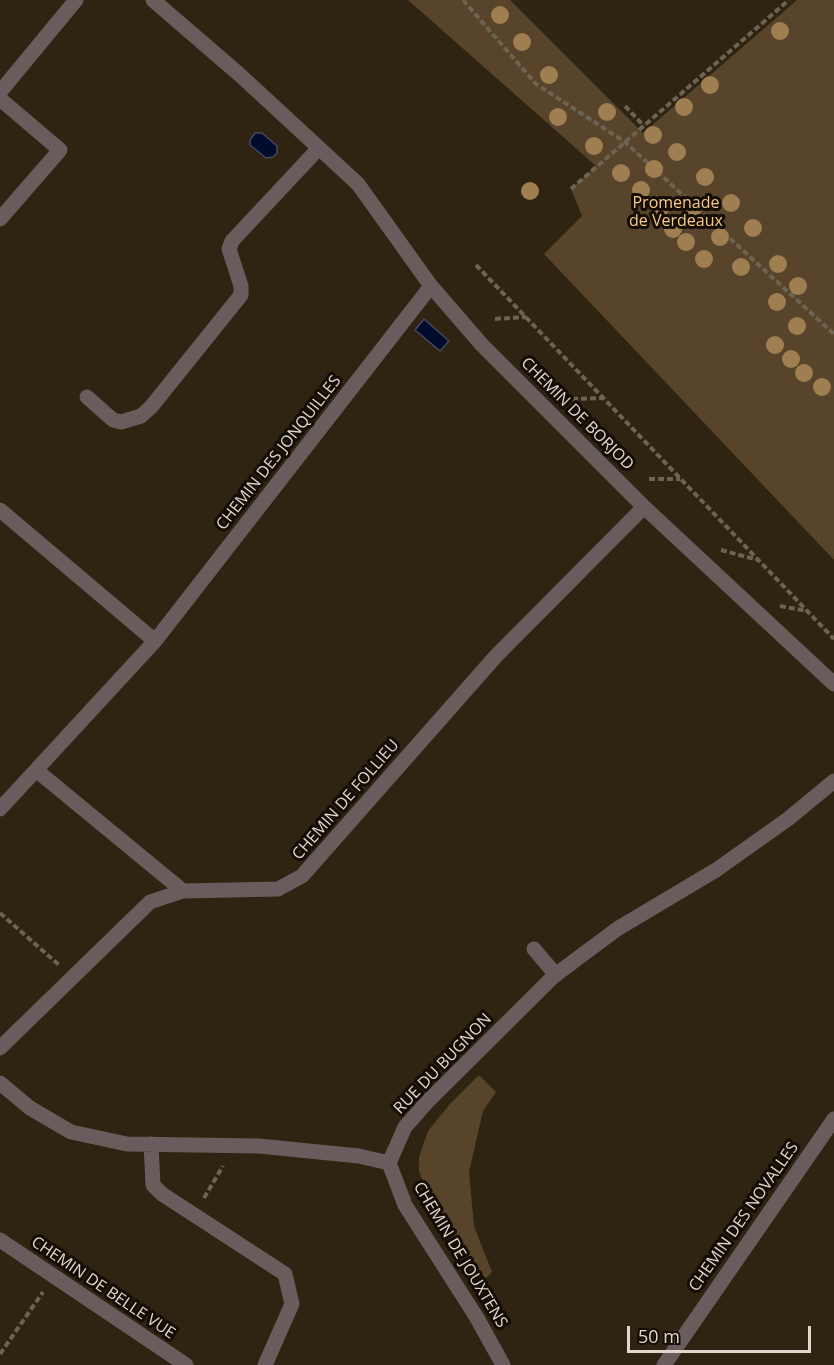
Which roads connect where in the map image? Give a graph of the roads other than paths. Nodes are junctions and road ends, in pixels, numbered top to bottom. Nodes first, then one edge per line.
1 (76, 0) edge
2 (153, 0) edge
3 (0, 92) edge
4 (0, 99) edge
5 (319, 148) junction
6 (0, 219) edge
7 (431, 286) junction
8 (87, 397) dead end
9 (644, 507) junction
10 (0, 510) edge
11 (155, 641) junction
12 (834, 684) edge
13 (36, 770) junction
14 (834, 781) edge
15 (0, 809) edge
16 (183, 891) junction
17 (534, 949) dead end
18 (556, 975) junction
19 (0, 1048) edge
20 (0, 1083) edge
21 (834, 1119) edge
22 (151, 1144) junction
23 (389, 1163) junction
24 (0, 1240) edge
25 (186, 1365) edge
26 (265, 1365) edge
27 (503, 1365) edge
28 (664, 1365) edge

1 - 3 street
2 - 5 street, CHEMIN DE BORJOD
4 - 6 street
5 - 7 street, CHEMIN DE BORJOD
5 - 8 street
7 - 9 street, CHEMIN DE BORJOD
7 - 11 street, CHEMIN DES JONQUILLES
9 - 12 street, CHEMIN DE BORJOD
9 - 16 street, CHEMIN DE FOLLIEU
10 - 11 street
11 - 13 street, CHEMIN DES JONQUILLES
13 - 15 street, CHEMIN DES JONQUILLES
13 - 16 street
14 - 18 street, RUE DU BUGNON
16 - 19 street, CHEMIN DE FOLLIEU
17 - 18 street
18 - 23 street, RUE DU BUGNON
20 - 22 street
21 - 28 street, CHEMIN DES NOVALLES
22 - 23 street
22 - 26 street
23 - 27 street, CHEMIN DE JOUXTENS
24 - 25 street, CHEMIN DE BELLE VUE

